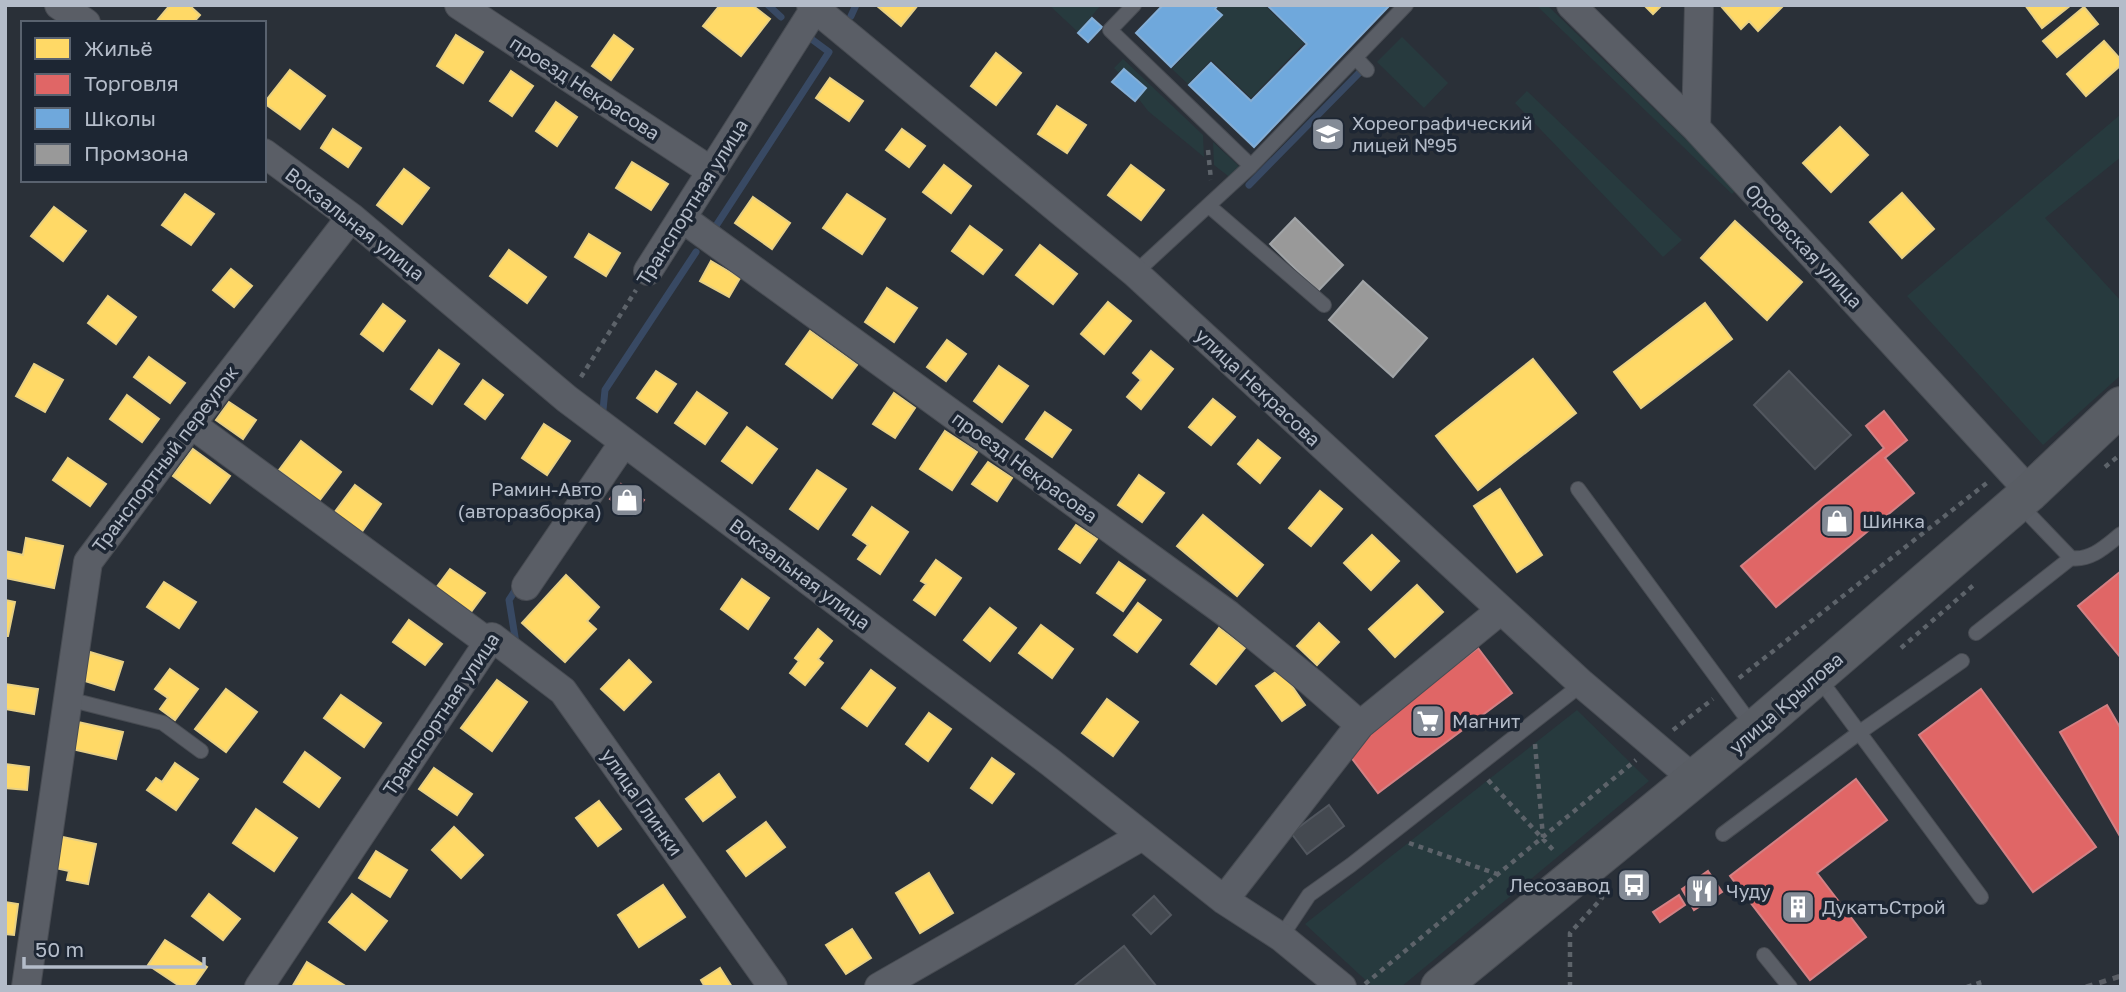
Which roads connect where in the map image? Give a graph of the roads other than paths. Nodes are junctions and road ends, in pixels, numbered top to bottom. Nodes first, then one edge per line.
1 (59, 5) edge
2 (459, 5) edge
3 (1134, 5) edge
4 (1406, 5) edge
5 (1571, 5) edge
6 (1699, 5) edge
7 (814, 6) edge
8 (83, 21) edge
9 (1356, 58) junction
10 (1367, 70) dead end
11 (1696, 128) junction
12 (266, 154) edge
13 (1251, 166) junction
14 (710, 171) junction
15 (1211, 204) junction
16 (351, 217) junction
17 (682, 218) junction
18 (648, 271) road end
19 (1135, 273) junction
20 (1324, 305) dead end
21 (2121, 406) edge
22 (191, 424) junction
23 (624, 442) junction
24 (2018, 487) junction
25 (1578, 489) dead end
26 (2121, 534) edge
27 (2071, 558) junction
28 (526, 586) dead end
29 (1501, 610) junction
30 (1976, 633) dead end
31 (491, 640) junction
32 (1962, 661) dead end
33 (1817, 676) junction
34 (1583, 684) junction
35 (68, 699) junction
36 (1360, 725) junction
37 (1755, 729) junction
38 (1860, 732) junction
39 (201, 751) dead end
40 (1695, 780) junction
41 (1723, 834) dead end
42 (1142, 836) junction
43 (1981, 897) dead end
44 (1224, 900) junction
45 (1281, 937) junction
46 (1764, 955) dead end
47 (1449, 985) edge
48 (26, 987) edge
49 (259, 987) edge
50 (773, 987) edge
51 (879, 987) edge
52 (1342, 987) edge
53 (1790, 987) edge

1 - 8 street
2 - 14 street, проезд Некрасова
3 - 13 lane
4 - 9 lane
5 - 11 street, Орсовская улица
6 - 11 street
7 - 14 street, Транспортная улица
7 - 19 street, улица Некрасова
9 - 10 lane
9 - 13 lane
11 - 24 street, Орсовская улица
12 - 16 street, Вокзальная улица
13 - 15 lane
14 - 17 street, Транспортная улица
15 - 19 lane
15 - 20 lane
16 - 22 street, Транспортный переулок
16 - 23 street, Вокзальная улица
17 - 18 street, Транспортная улица
17 - 36 street, проезд Некрасова
19 - 29 street, улица Некрасова
21 - 24 main road, улица Крылова
22 - 31 street, улица Глинки
22 - 35 street, Транспортный переулок
23 - 28 street
23 - 42 street, Вокзальная улица
24 - 27 lane
24 - 33 main road, улица Крылова
25 - 37 lane
26 - 27 lane
27 - 30 lane
29 - 34 street, улица Некрасова
29 - 36 street
31 - 49 street, Транспортная улица
31 - 50 street, улица Глинки
32 - 38 lane
33 - 37 main road, улица Крылова
33 - 38 lane
34 - 40 street, улица Некрасова
34 - 45 lane
35 - 39 lane
35 - 48 street, Транспортный переулок
36 - 44 street
37 - 40 main road, улица Крылова
38 - 41 lane
38 - 43 lane
40 - 47 main road, улица Крылова
42 - 44 street, Вокзальная улица
42 - 51 street
44 - 45 street, Вокзальная улица
45 - 52 street, Вокзальная улица
46 - 53 lane

